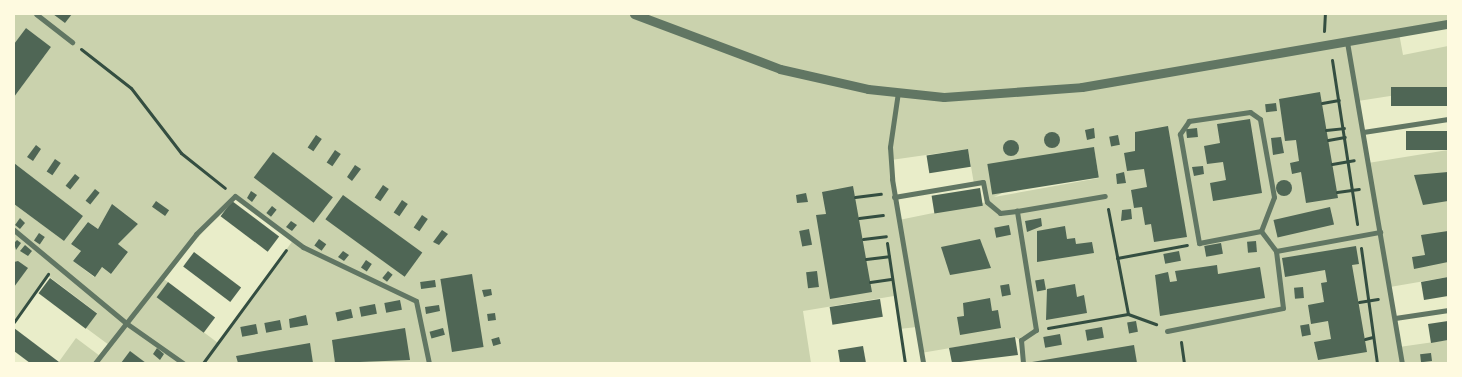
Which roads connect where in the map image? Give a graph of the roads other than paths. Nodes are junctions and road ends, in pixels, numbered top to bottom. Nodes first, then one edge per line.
1 (36, 14) edge
2 (634, 14) edge
3 (1448, 24) edge
4 (72, 42) road end
5 (1347, 42) junction
6 (898, 92) junction
7 (1448, 119) edge
8 (1363, 132) junction
9 (1105, 196) road end
10 (894, 197) junction
11 (1017, 211) junction
12 (14, 230) edge
13 (1260, 231) junction
14 (1380, 232) junction
15 (1276, 251) junction
16 (1448, 310) edge
17 (1395, 318) junction
18 (126, 323) junction
19 (1167, 331) road end
20 (95, 363) edge
21 (183, 363) edge
22 (430, 363) edge
23 (923, 363) edge
24 (1023, 363) edge
25 (1402, 363) edge

1 - 4 street
2 - 6 street
3 - 5 street
5 - 6 street
5 - 8 street
6 - 10 street
7 - 8 street
8 - 14 street
9 - 11 street
10 - 11 street
10 - 23 street
11 - 24 street
12 - 18 street
13 - 13 street
13 - 15 street
14 - 15 street
14 - 17 street
15 - 19 street
16 - 17 street
17 - 25 street
18 - 20 street
18 - 21 street
18 - 22 street

